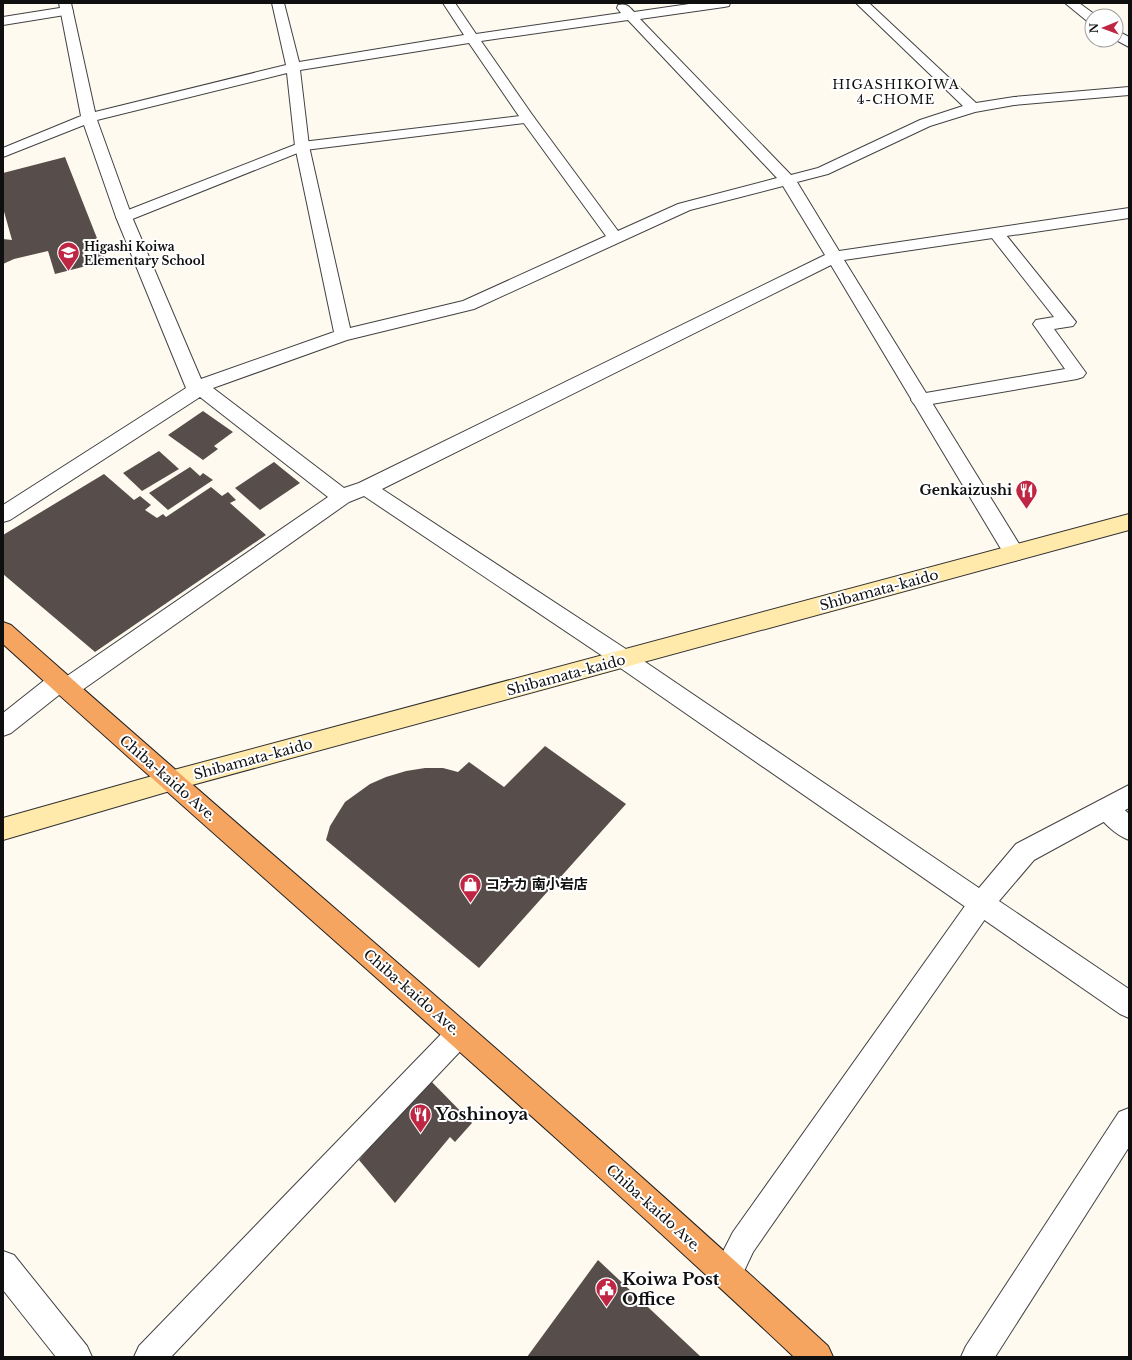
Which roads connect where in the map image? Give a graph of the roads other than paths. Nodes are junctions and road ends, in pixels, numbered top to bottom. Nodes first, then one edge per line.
1 (278, 3) edge
2 (450, 3) edge
3 (618, 3) edge
4 (724, 3) edge
5 (862, 3) edge
6 (1071, 3) edge
7 (66, 7) edge
8 (1084, 12) edge
9 (631, 17) junction
10 (3, 21) edge
11 (473, 38) junction
12 (293, 67) junction
13 (1129, 91) edge
14 (973, 108) junction
15 (89, 118) junction
16 (528, 119) junction
17 (302, 146) junction
18 (3, 153) edge
19 (788, 181) junction
20 (1129, 213) edge
21 (124, 217) junction
22 (996, 233) junction
23 (615, 238) junction
24 (833, 257) junction
25 (343, 335) junction
26 (199, 389) junction
27 (920, 400) junction
28 (366, 488) junction
29 (342, 497) junction
30 (3, 515) edge
31 (1129, 522) edge
32 (1014, 553) junction
33 (3, 631) edge
34 (624, 659) junction
35 (63, 685) junction
36 (3, 726) edge
37 (170, 781) junction
38 (1129, 796) edge
39 (1107, 809) junction
40 (1129, 828) edge
41 (3, 829) edge
42 (981, 904) junction
43 (1129, 1005) edge
44 (459, 1034) junction
45 (1129, 1122) edge
46 (3, 1266) edge
47 (727, 1273) junction
48 (76, 1357) edge
49 (150, 1357) edge
50 (817, 1357) edge
51 (977, 1357) edge

1 - 12 street
2 - 11 street
3 - 9 street
4 - 9 street
5 - 14 street
6 - 8 street
7 - 10 street
7 - 15 street
9 - 11 street
9 - 19 street
11 - 12 street
11 - 16 street
12 - 15 street
12 - 17 street
13 - 14 street
14 - 19 street
15 - 18 street
15 - 21 street
16 - 17 street
16 - 23 street
17 - 21 street
17 - 25 street
19 - 23 street
19 - 24 street
20 - 22 street
21 - 26 street
22 - 24 street
22 - 27 street
23 - 25 street
24 - 27 street
24 - 28 street
25 - 26 street
26 - 29 street
26 - 30 street
27 - 32 street
28 - 29 street
28 - 34 street
29 - 35 street
31 - 32 main road, Shibamata-kaido
32 - 34 main road, Shibamata-kaido
33 - 35 highway, Chiba-kaido Ave.
34 - 37 main road, Shibamata-kaido
34 - 42 street
35 - 36 street
35 - 37 highway, Chiba-kaido Ave.
37 - 41 main road, Shibamata-kaido
37 - 44 highway, Chiba-kaido Ave.
38 - 39 street
39 - 40 street
39 - 42 street
42 - 43 street
42 - 47 street
44 - 47 highway, Chiba-kaido Ave.
44 - 49 street
45 - 51 street
46 - 48 street
47 - 50 highway, Chiba-kaido Ave.

